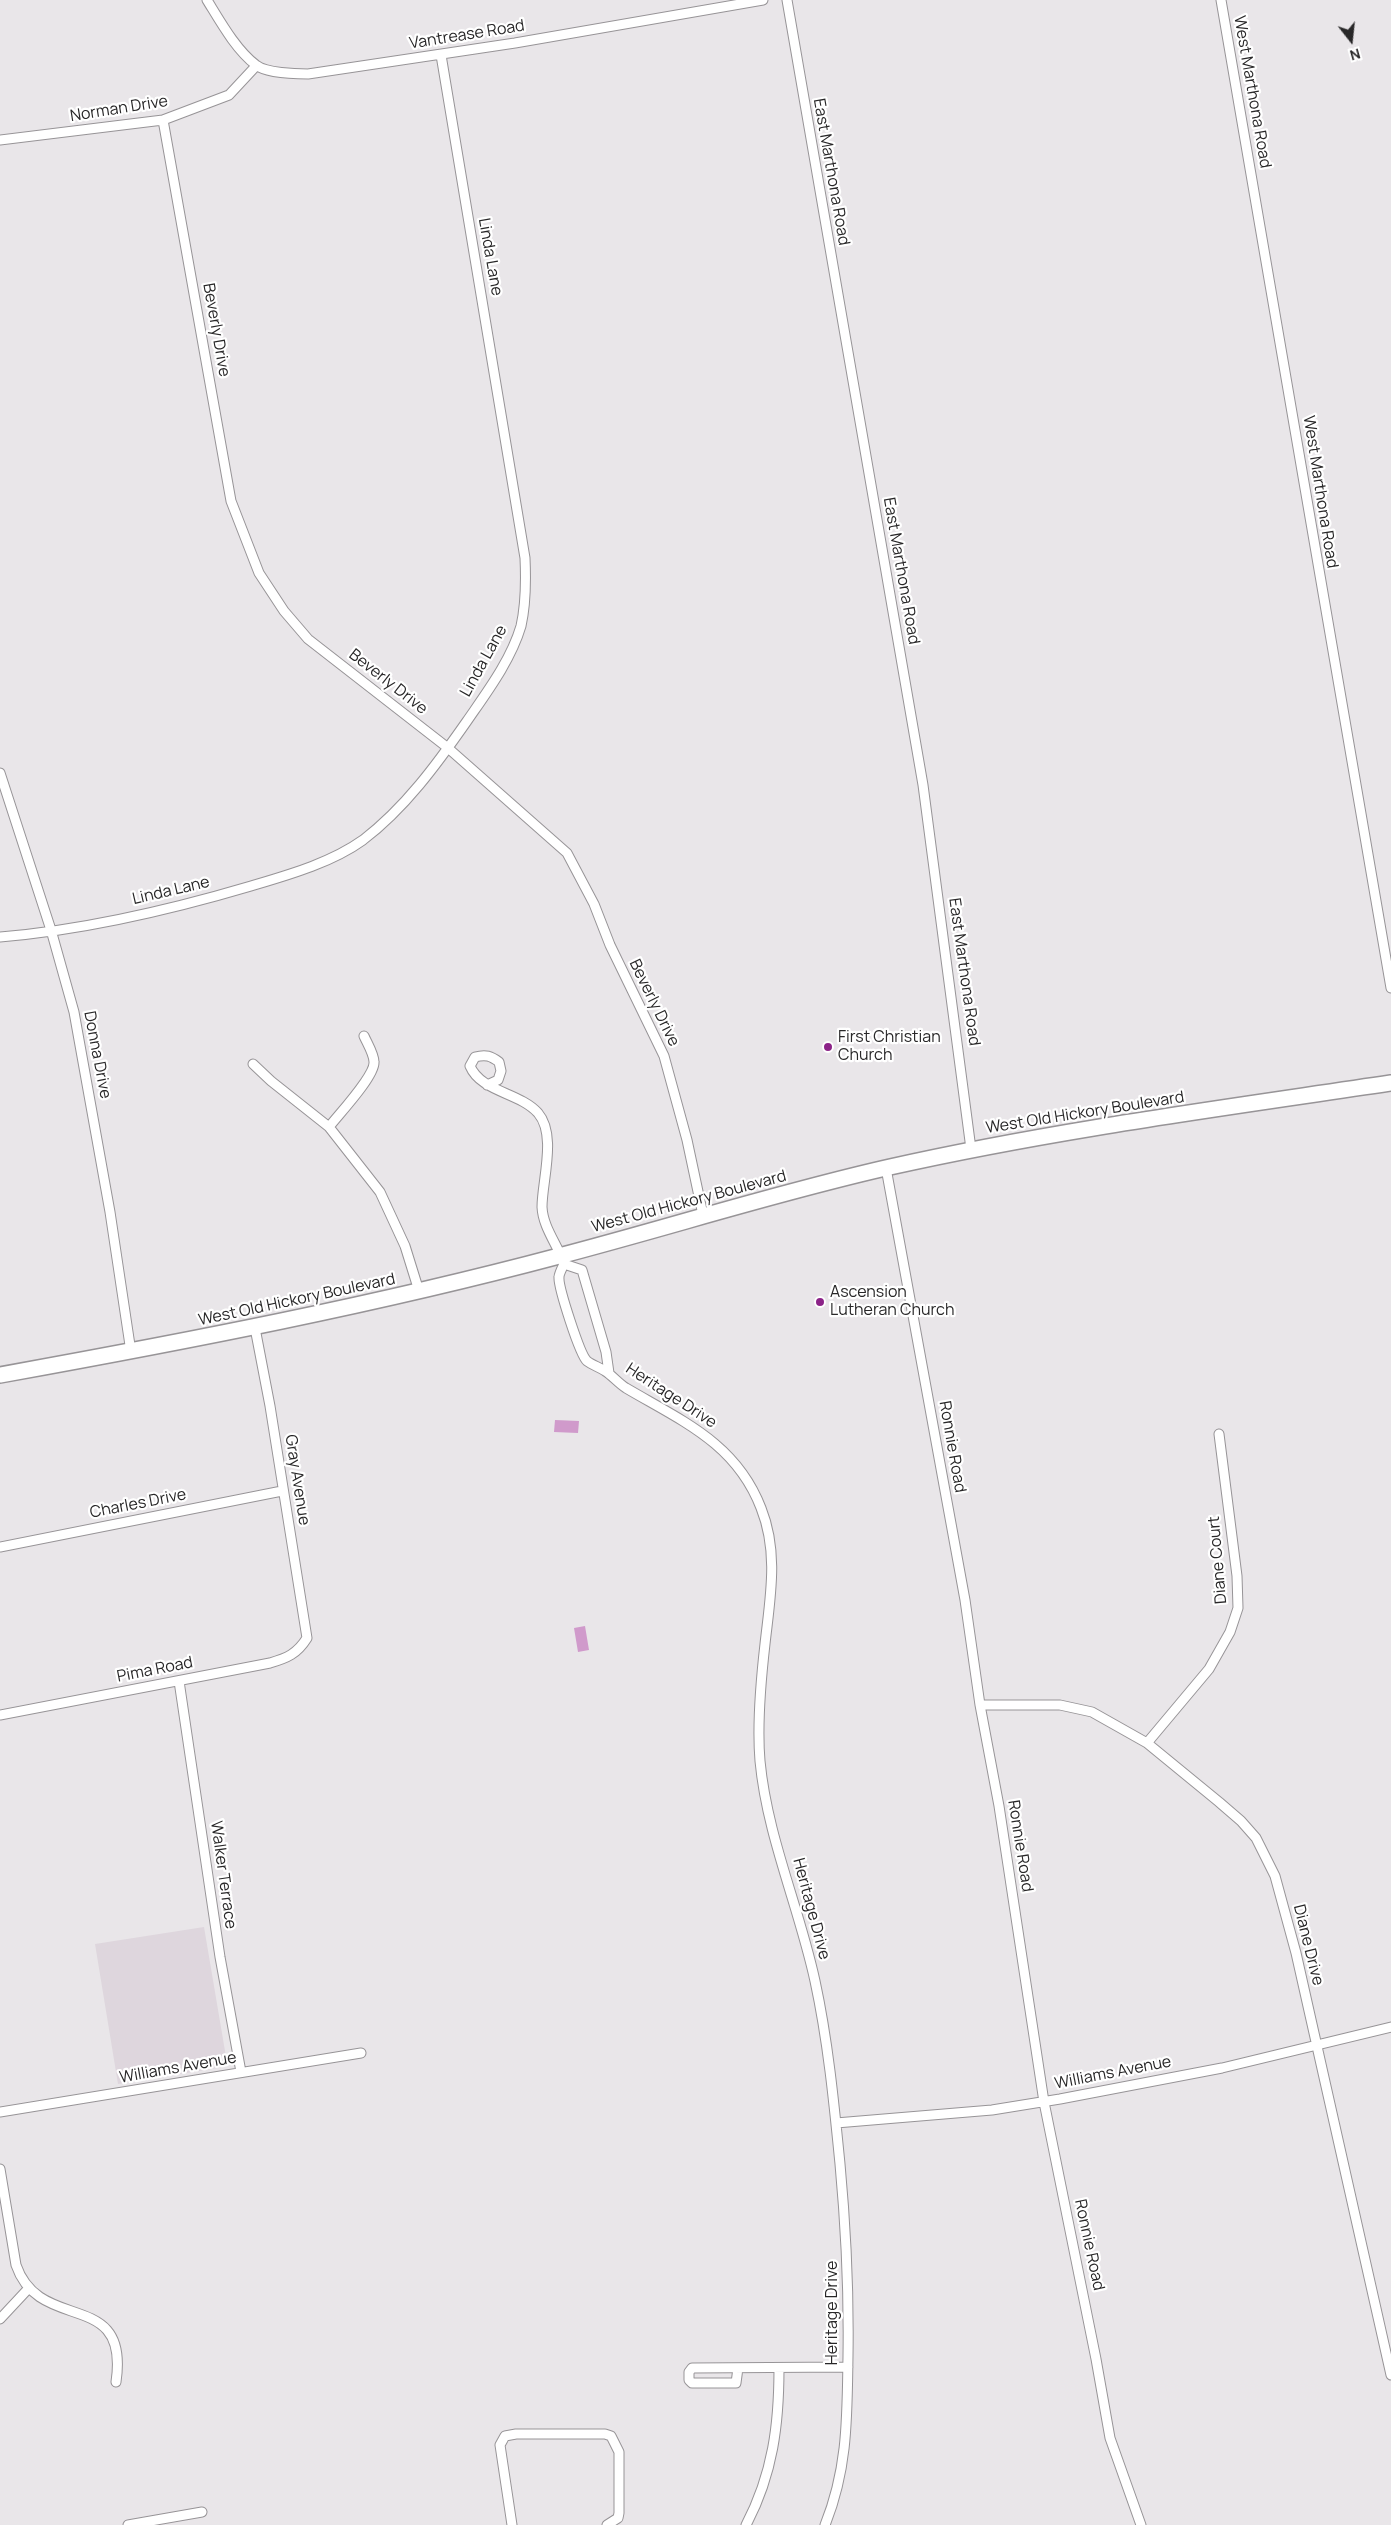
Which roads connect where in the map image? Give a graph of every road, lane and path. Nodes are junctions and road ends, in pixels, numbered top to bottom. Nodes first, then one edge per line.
1 (207, 0) edge
2 (762, 0) edge
3 (787, 0) edge
4 (1221, 0) edge
5 (441, 55) junction
6 (256, 66) junction
7 (163, 120) junction
8 (0, 140) edge
9 (448, 748) junction
10 (0, 773) edge
11 (51, 930) junction
12 (0, 937) edge
13 (1391, 988) edge
14 (364, 1036) dead end
15 (253, 1064) dead end
16 (1391, 1083) edge
17 (487, 1085) dead end
18 (329, 1127) junction
19 (972, 1149) junction
20 (886, 1168) junction
21 (703, 1215) junction
22 (562, 1260) junction
23 (419, 1292) junction
24 (255, 1328) junction
25 (131, 1352) junction
26 (609, 1373) junction
27 (0, 1376) edge
28 (1219, 1434) dead end
29 (282, 1491) junction
30 (0, 1547) edge
31 (307, 1638) joint
32 (179, 1681) junction
33 (980, 1704) junction
34 (0, 1714) edge
35 (1147, 1744) junction
36 (1391, 2028) edge
37 (1316, 2046) junction
38 (361, 2053) dead end
39 (241, 2072) junction
40 (1044, 2102) junction
41 (0, 2112) edge
42 (836, 2123) junction
43 (0, 2169) edge
44 (28, 2289) junction
45 (0, 2319) edge
46 (848, 2367) junction
47 (738, 2368) junction
48 (779, 2368) junction
49 (1391, 2376) edge
50 (116, 2382) dead end
51 (202, 2512) dead end
52 (128, 2525) edge
53 (512, 2525) edge
54 (607, 2525) edge
55 (746, 2525) edge
56 (825, 2525) edge
57 (1141, 2525) edge

1 - 6 street
2 - 5 street, Vantrease Road
3 - 19 street, East Marthona Road
4 - 13 street, West Marthona Road
5 - 6 street, Vantrease Road
5 - 9 street, Linda Lane
6 - 7 street, Norman Drive
7 - 8 street, Norman Drive
7 - 9 street, Beverly Drive
9 - 11 street, Linda Lane
9 - 21 street, Beverly Drive
10 - 11 street, Donna Drive
11 - 12 street, Linda Lane
11 - 25 street, Donna Drive
14 - 18 street
15 - 18 street
16 - 19 main road, West Old Hickory Boulevard
17 - 22 street
18 - 23 street
19 - 20 main road, West Old Hickory Boulevard
20 - 21 main road, West Old Hickory Boulevard
20 - 33 street, Ronnie Road
21 - 22 main road, West Old Hickory Boulevard
22 - 23 main road, West Old Hickory Boulevard
22 - 26 street, Heritage Drive
22 - 26 street, Heritage Drive
23 - 24 main road, West Old Hickory Boulevard
24 - 25 main road, West Old Hickory Boulevard
24 - 29 street, Gray Avenue
25 - 27 main road, West Old Hickory Boulevard
26 - 42 street, Heritage Drive
28 - 35 street, Diane Court
29 - 30 street, Charles Drive
29 - 31 street, Gray Avenue
31 - 32 street, Pima Road
32 - 34 street, Pima Road
32 - 39 street, Walker Terrace
33 - 35 street, Diane Drive
33 - 40 street, Ronnie Road
35 - 37 street, Diane Drive
36 - 37 street, Williams Avenue
37 - 40 street, Williams Avenue
37 - 49 street, Diane Drive
38 - 39 street, Williams Avenue
39 - 41 street, Williams Avenue
40 - 42 street, Williams Avenue
40 - 57 street, Ronnie Road
42 - 46 street, Heritage Drive
43 - 44 street
44 - 45 street
44 - 50 street
46 - 48 street
46 - 56 street, Heritage Drive
47 - 47 street
47 - 48 street
48 - 55 street
51 - 52 street
53 - 54 street

